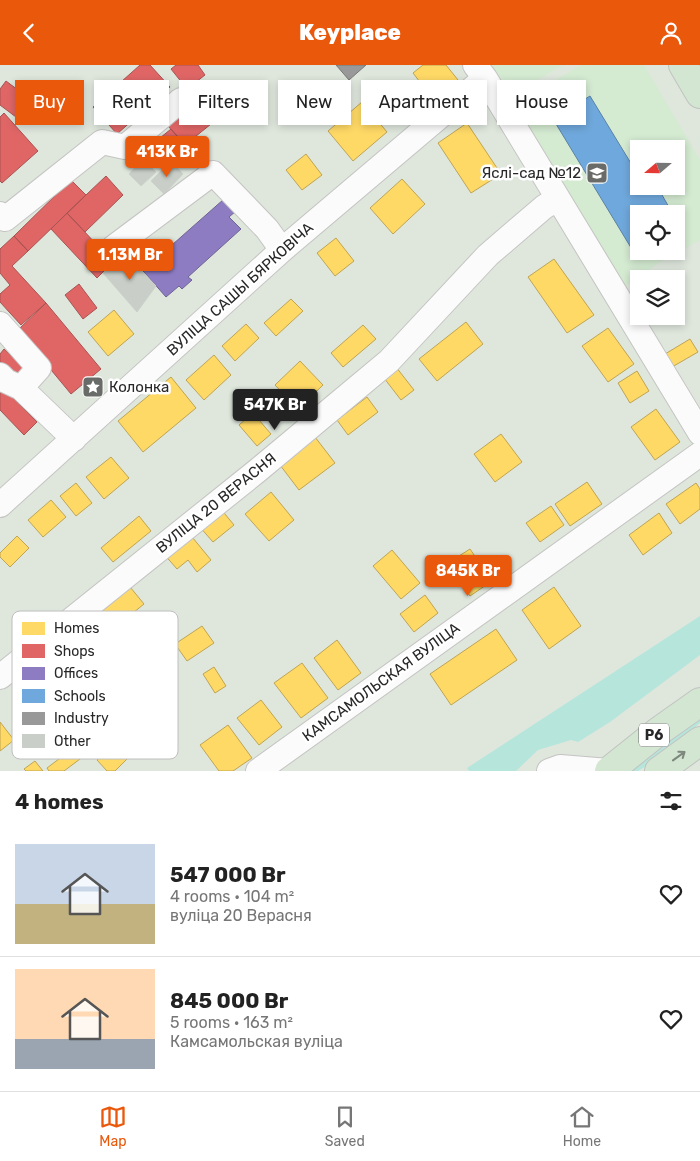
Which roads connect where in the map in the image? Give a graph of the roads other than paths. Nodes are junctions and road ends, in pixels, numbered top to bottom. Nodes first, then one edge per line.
1 (683, 65) edge
2 (480, 71) edge
3 (700, 94) edge
4 (179, 102) edge
5 (557, 199) junction
6 (0, 214) edge
7 (114, 247) dead end
8 (282, 250) junction
9 (0, 324) edge
10 (0, 375) edge
11 (21, 387) junction
12 (700, 433) edge
13 (74, 439) junction
14 (700, 454) edge
15 (0, 505) edge
16 (82, 611) edge
17 (12, 667) edge
18 (0, 677) edge
19 (700, 703) edge
20 (700, 741) edge
21 (258, 771) edge
22 (549, 771) edge
23 (609, 771) edge
24 (659, 771) edge

1 - 3 main road
2 - 5 street
2 - 8 street, ВУЛІЦА САШЫ БЯРКОВІЧА
4 - 6 street
5 - 12 street
5 - 16 street, ВУЛІЦА 20 ВЕРАСНЯ
7 - 8 street
8 - 13 street, ВУЛІЦА САШЫ БЯРКОВІЧА
9 - 11 street
10 - 11 street
11 - 13 street
13 - 15 street, ВУЛІЦА САШЫ БЯРКОВІЧА
14 - 21 street, КАМСАМОЛЬСКАЯ ВУЛІЦА
17 - 18 street, ВУЛІЦА 20 ВЕРАСНЯ
19 - 23 main road, Р6
24 -> 20 main road, Р6
22 - 23 street

